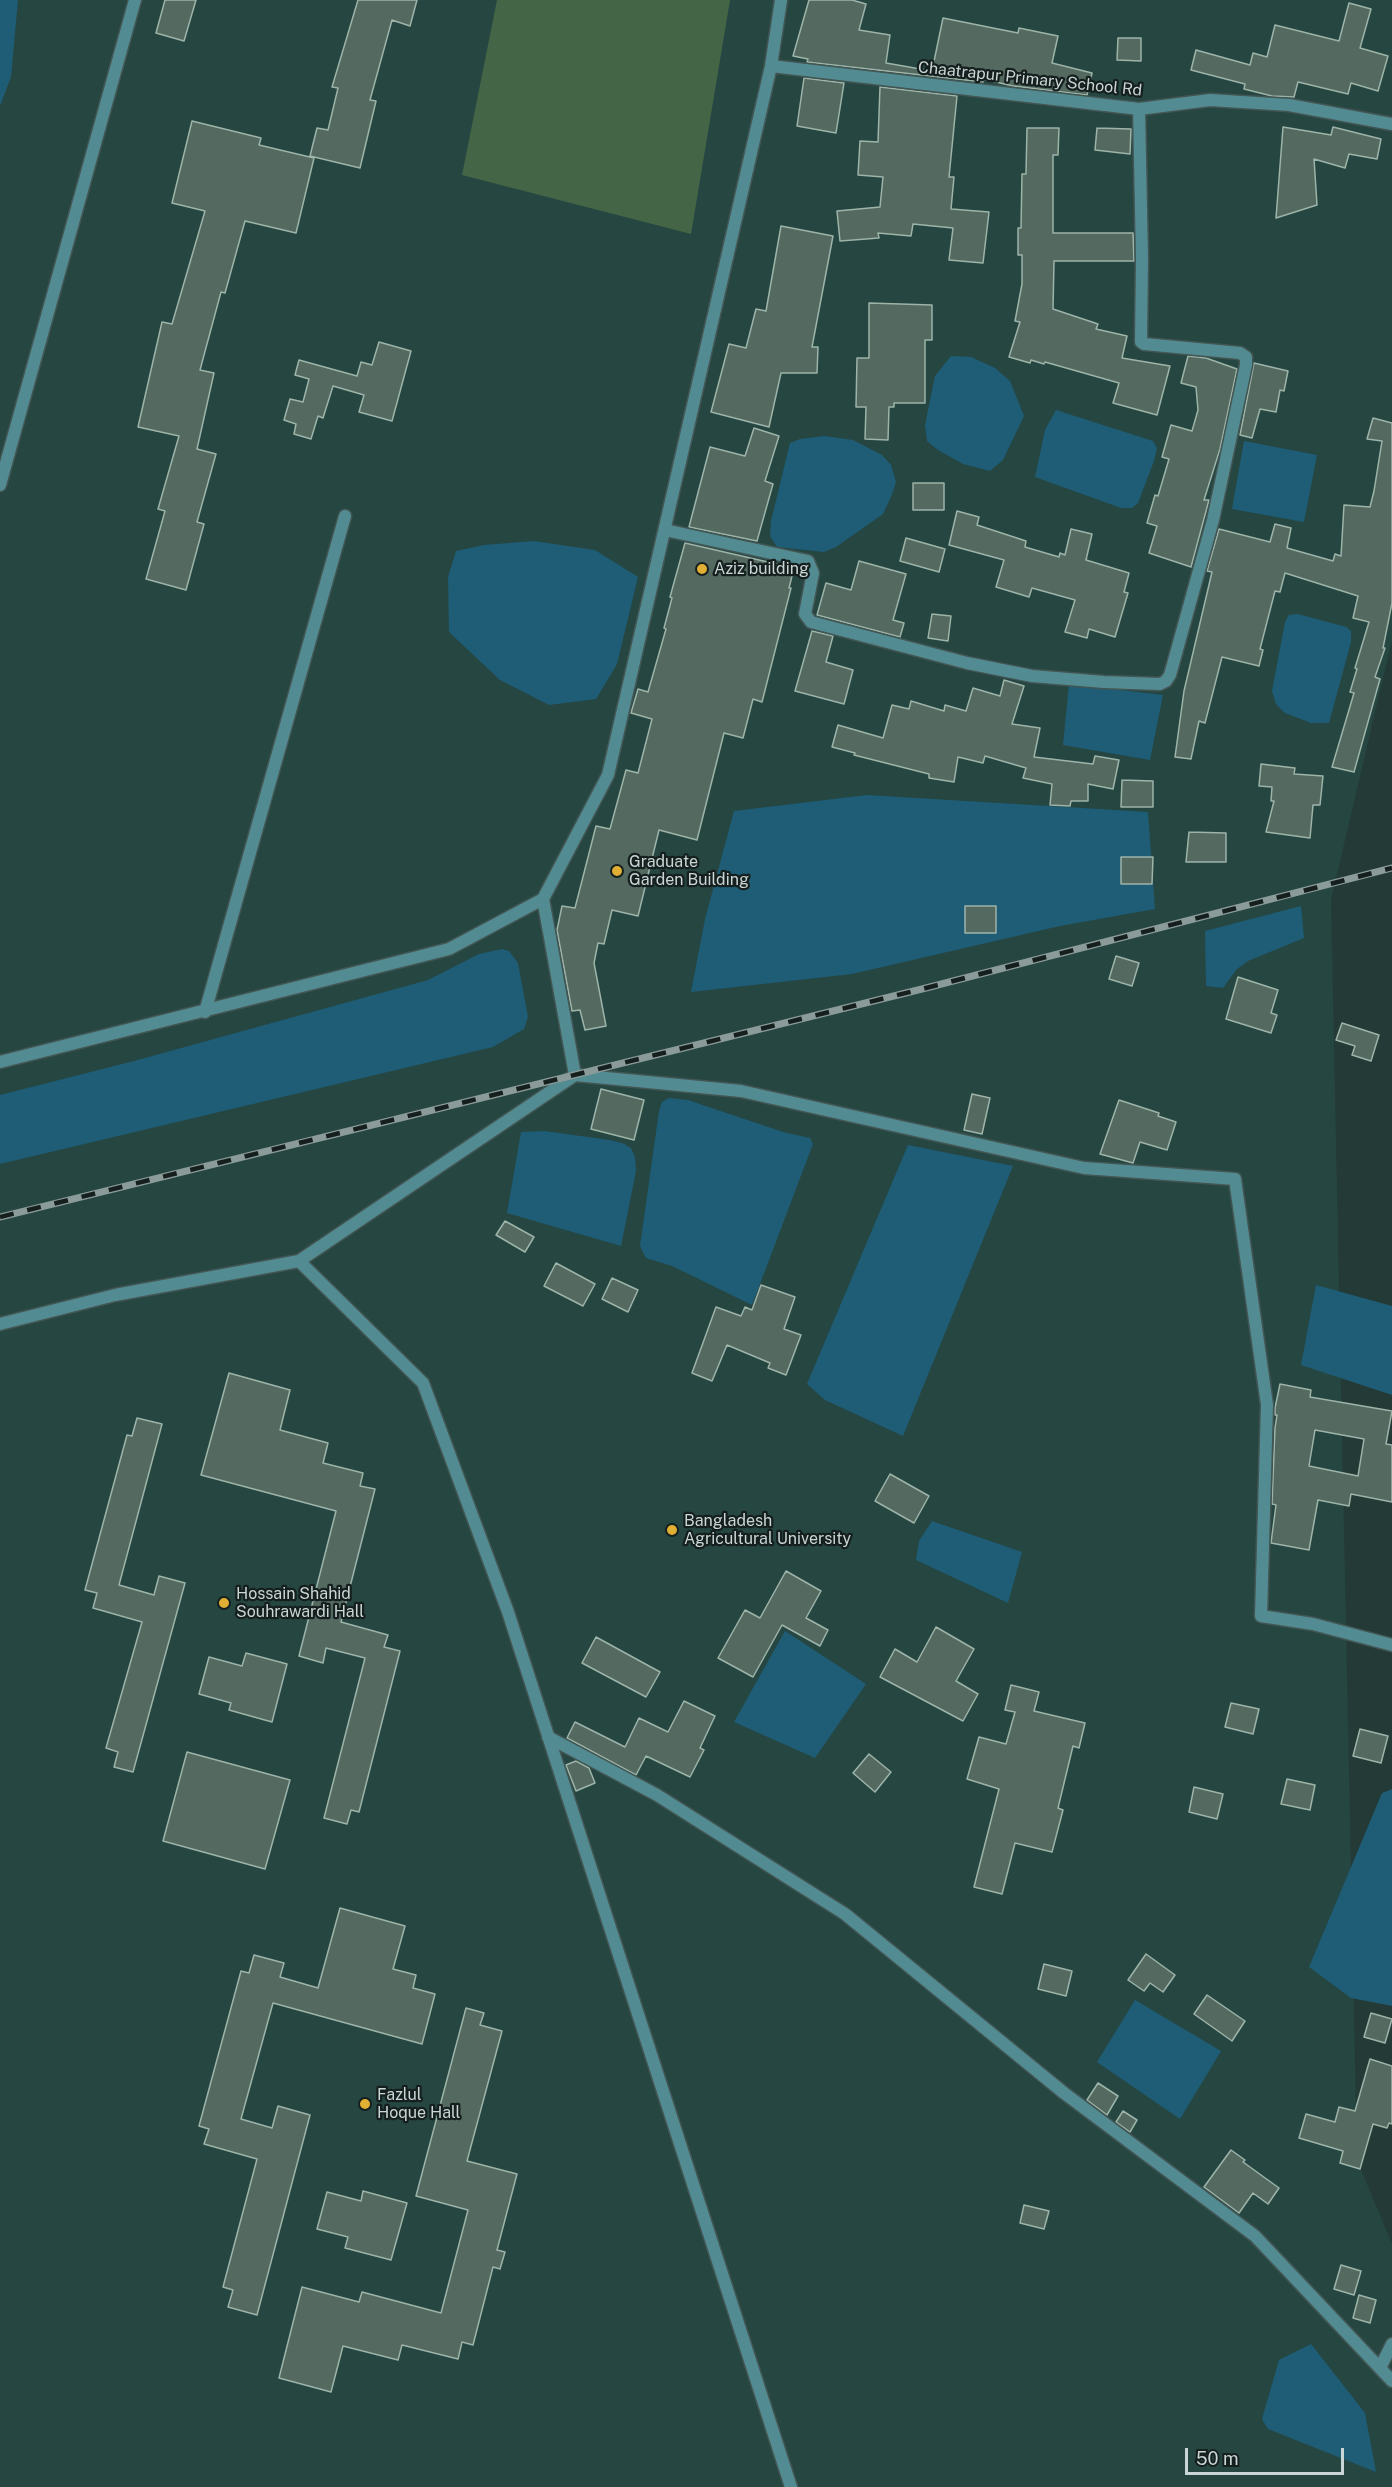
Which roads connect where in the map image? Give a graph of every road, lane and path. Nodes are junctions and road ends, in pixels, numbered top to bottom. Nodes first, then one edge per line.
1 (135, 0) edge
2 (781, 0) edge
3 (771, 66) junction
4 (1139, 109) junction
5 (1392, 124) edge
6 (0, 485) edge
7 (345, 516) dead end
8 (665, 530) junction
9 (543, 899) junction
10 (205, 1012) junction
11 (0, 1062) edge
12 (575, 1075) junction
13 (299, 1261) junction
14 (0, 1324) edge
15 (1392, 1645) edge
16 (548, 1737) junction
17 (1392, 2344) edge
18 (1380, 2368) junction
19 (1392, 2380) edge
20 (791, 2487) edge

1 - 6 street
2 - 3 street
3 - 4 street, Chaatrapur Primary School Rd
3 - 8 street
4 - 5 street, Chaatrapur Primary School Rd
4 - 8 street
7 - 10 street
8 - 9 street
9 - 10 street
9 - 12 street
10 - 11 street
12 - 13 street
12 - 15 street
13 - 14 street
13 - 16 street
16 - 18 street
16 - 20 street
17 - 18 street
18 - 19 street

